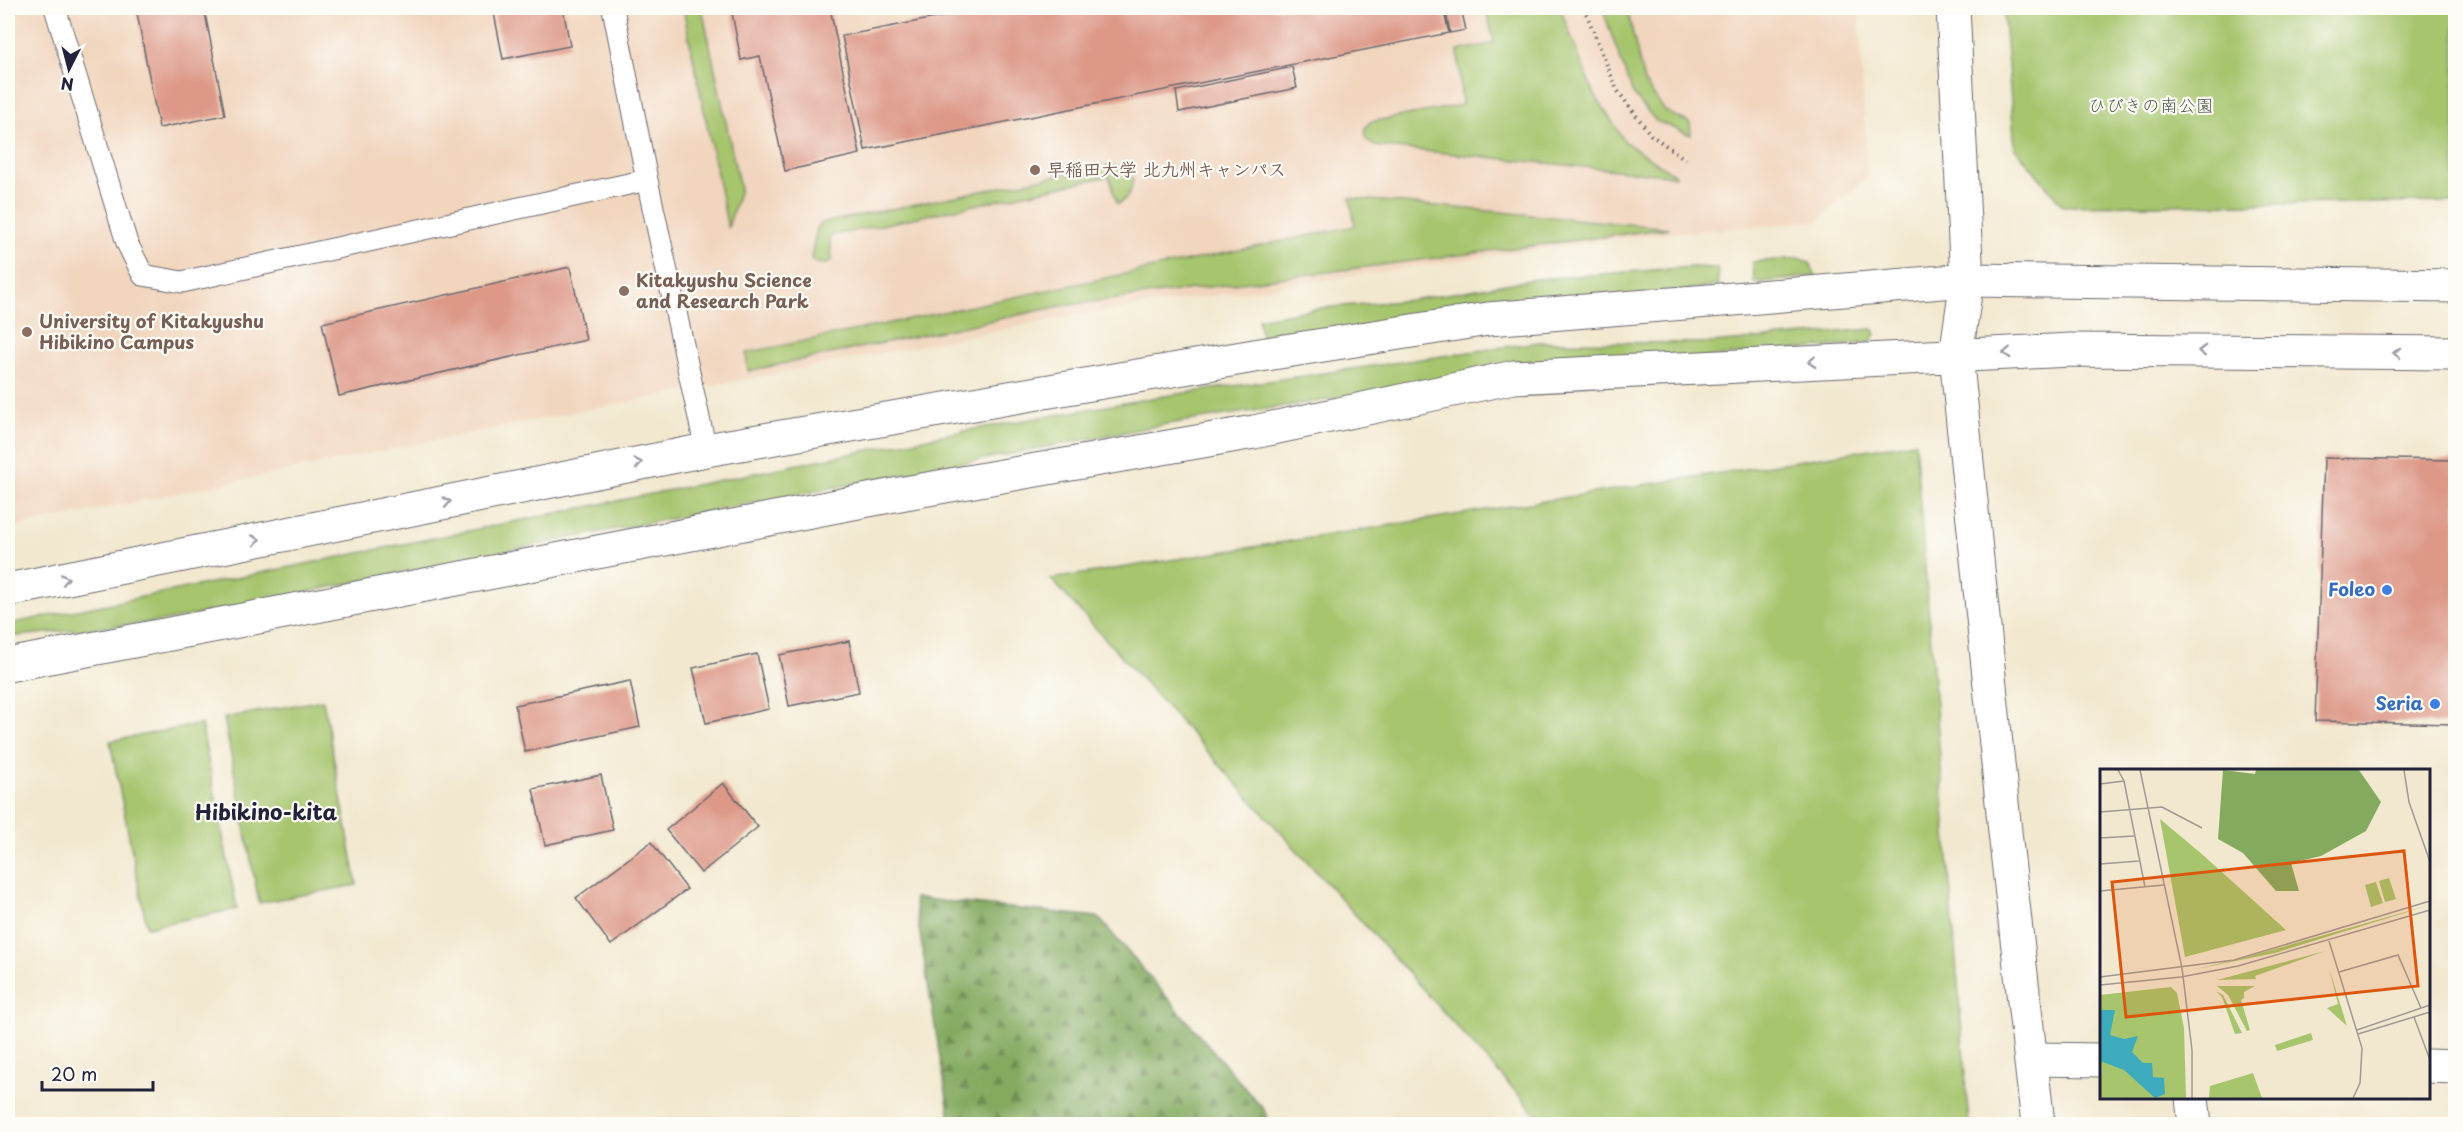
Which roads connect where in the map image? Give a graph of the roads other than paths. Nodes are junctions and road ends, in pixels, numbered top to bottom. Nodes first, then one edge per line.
1 (55, 8) edge
2 (613, 8) edge
3 (1953, 8) edge
4 (647, 180) junction
5 (1967, 280) junction
6 (2456, 286) edge
7 (2456, 353) edge
8 (1956, 355) junction
9 (706, 450) junction
10 (8, 590) edge
11 (8, 665) edge
12 (2031, 1059) junction
13 (2100, 1060) edge
14 (2430, 1066) edge
15 (2456, 1067) edge
16 (2192, 1099) edge
17 (2038, 1125) edge
18 (2195, 1125) edge

1 - 4 lane
2 - 4 lane
3 - 5 street
4 - 9 lane
5 - 6 street
5 - 8 street
5 - 9 street
7 -> 8 street
8 -> 11 street
8 - 12 street
10 -> 9 street
12 - 13 street
12 - 17 street
14 - 15 street
16 - 18 street

